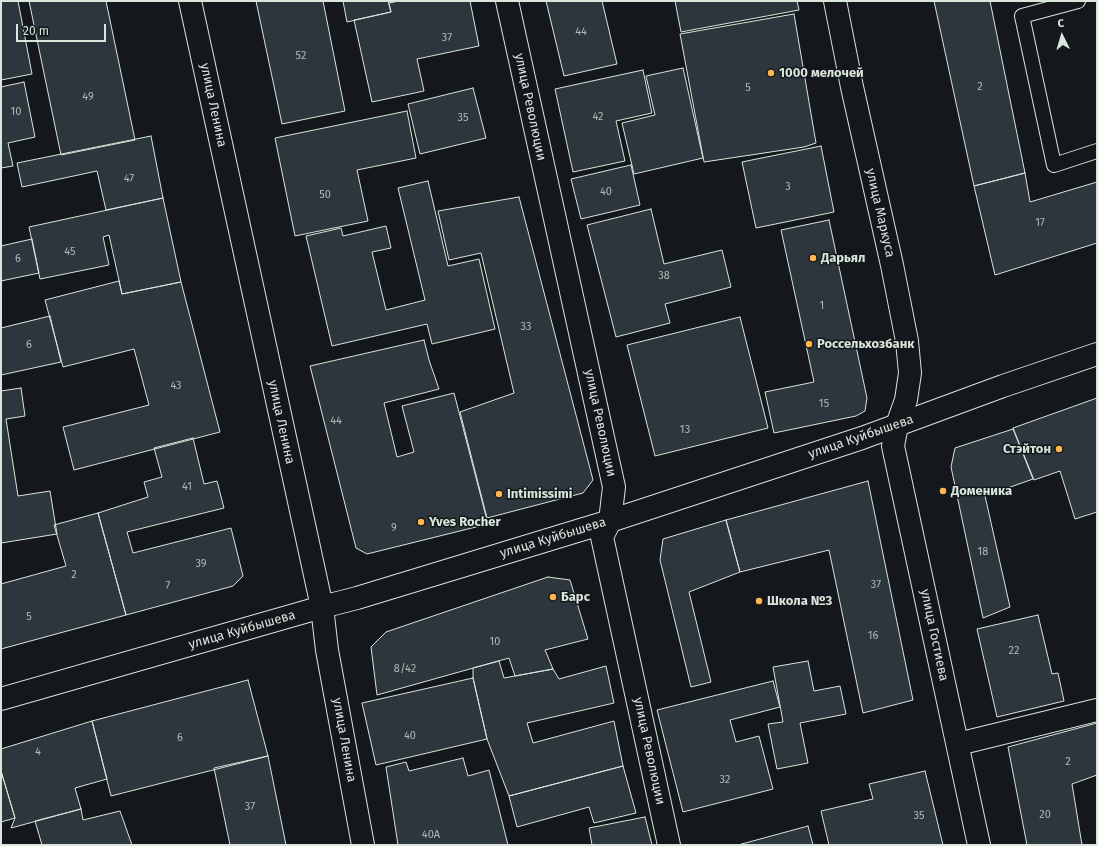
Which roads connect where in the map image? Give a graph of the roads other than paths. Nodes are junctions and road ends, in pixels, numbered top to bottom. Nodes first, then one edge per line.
1 (190, 1) edge
2 (507, 1) edge
3 (835, 1) edge
4 (1078, 1) edge
5 (1097, 151) edge
6 (1097, 354) edge
7 (897, 425) junction
8 (610, 521) junction
9 (322, 607) junction
10 (1, 699) edge
11 (1097, 710) edge
12 (958, 744) junction
13 (363, 845) edge
14 (669, 845) edge
15 (979, 845) edge

1 - 9 street, улица Ленина
2 - 8 street, улица Революции
3 - 7 street, улица Маркуса
4 - 5 lane
6 - 7 street, улица Куйбышева
7 - 8 street, улица Куйбышева
7 - 12 street, улица Гостиева
8 - 9 street, улица Куйбышева
8 - 14 street, улица Революции
9 - 10 street, улица Куйбышева
9 - 13 street, улица Ленина
11 - 12 street
12 - 15 street, улица Гостиева

